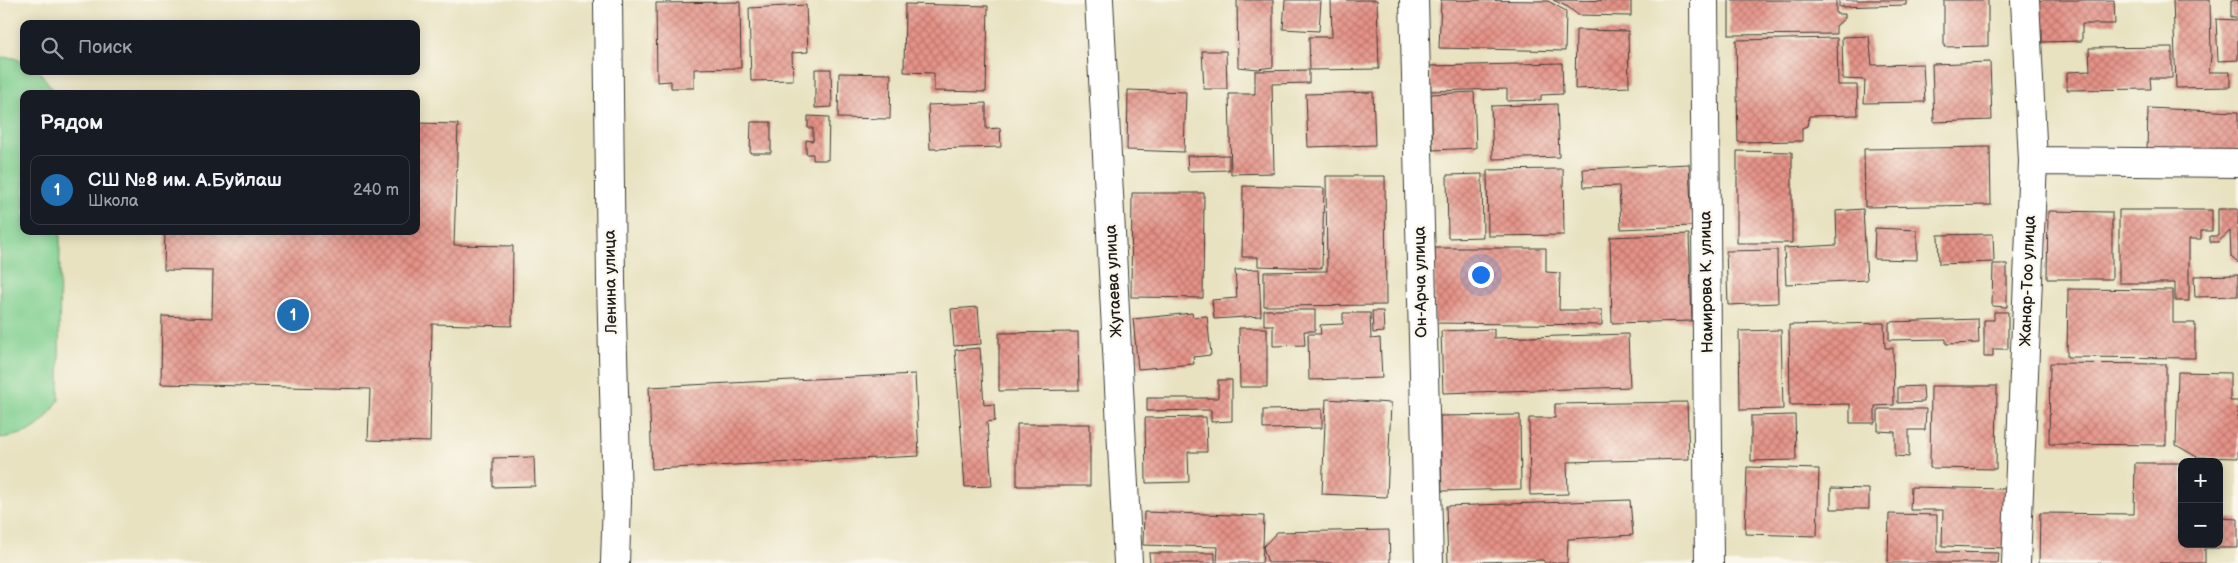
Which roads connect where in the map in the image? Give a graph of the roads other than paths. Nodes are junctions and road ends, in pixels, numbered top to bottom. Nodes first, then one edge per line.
1 (608, 0) edge
2 (1099, 0) edge
3 (1414, 0) edge
4 (1704, 0) edge
5 (2025, 0) edge
6 (2033, 162) junction
7 (2238, 163) edge
8 (615, 563) edge
9 (1128, 563) edge
10 (1429, 563) edge
11 (1709, 563) edge
12 (2016, 563) edge

1 - 8 street, Ленина улица
2 - 9 street, Жутаева улица
3 - 10 street, Он-Арча улица
4 - 11 street, Намирова К. улица
5 - 6 street, Жанар-Тоо улица
6 - 7 street
6 - 12 street, Жанар-Тоо улица

